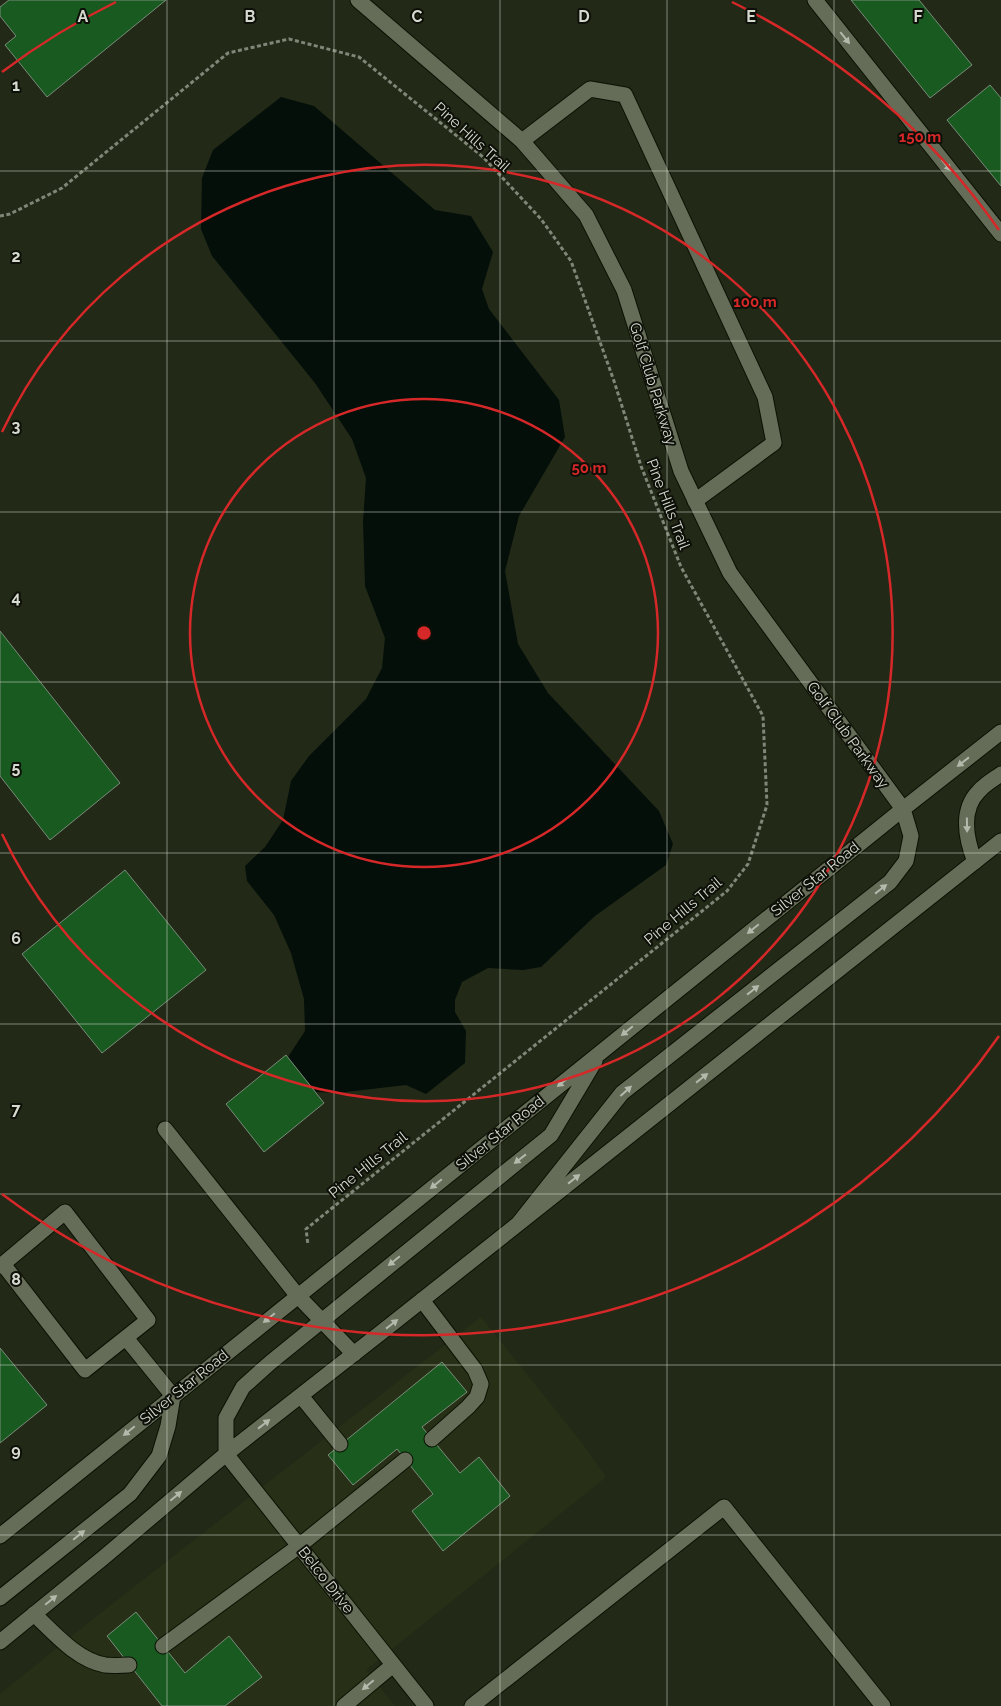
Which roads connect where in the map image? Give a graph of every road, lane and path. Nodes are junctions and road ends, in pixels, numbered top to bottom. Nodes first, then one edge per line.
1 (358, 0) edge
2 (815, 0) edge
3 (522, 140) junction
4 (0, 216) edge
5 (1001, 234) edge
6 (695, 501) junction
7 (1001, 732) edge
8 (1001, 774) edge
9 (903, 809) junction
10 (1001, 841) edge
11 (974, 862) junction
12 (601, 1051) junction
13 (166, 1129) dead end
14 (518, 1224) junction
15 (308, 1245) dead end
16 (1, 1265) edge
17 (297, 1295) junction
18 (422, 1300) junction
19 (322, 1320) junction
20 (126, 1338) junction
21 (354, 1354) junction
22 (173, 1396) junction
23 (301, 1396) junction
24 (432, 1439) dead end
25 (340, 1444) dead end
26 (226, 1454) junction
27 (405, 1460) dead end
28 (0, 1536) edge
29 (299, 1546) junction
30 (0, 1598) edge
31 (34, 1614) junction
32 (0, 1642) edge
33 (163, 1646) dead end
34 (129, 1665) dead end
35 (393, 1665) junction
36 (344, 1706) edge
37 (426, 1706) edge
38 (472, 1706) edge
39 (883, 1706) edge

1 - 3 main road, Golf Club Parkway
2 -> 5 main road
3 - 6 main road, Golf Club Parkway
3 - 6 main road
4 - 15 path, Pine Hills Trail
6 - 9 main road, Golf Club Parkway
7 -> 9 main road, Silver Star Road
8 -> 11 main road
9 -> 12 main road, Silver Star Road
14 -> 9 main road, Golf Club Parkway
10 - 11 main road
14 -> 11 main road
12 -> 17 main road, Silver Star Road
12 -> 19 main road
13 - 17 main road
14 - 18 main road
16 - 20 main road
16 - 20 main road
17 - 19 main road
17 -> 22 main road, Silver Star Road
21 -> 18 main road
18 - 24 main road
19 - 21 main road
19 - 26 main road
20 - 22 main road
21 - 23 main road
22 -> 28 main road, Silver Star Road
30 -> 22 main road
23 - 25 main road
26 -> 23 main road
26 - 29 main road, Belco Drive
31 -> 26 main road
27 - 29 main road
29 - 33 main road
29 - 35 main road, Belco Drive
31 - 32 main road
31 - 34 main road
35 -> 36 main road
35 - 37 main road, Belco Drive
38 - 39 main road

